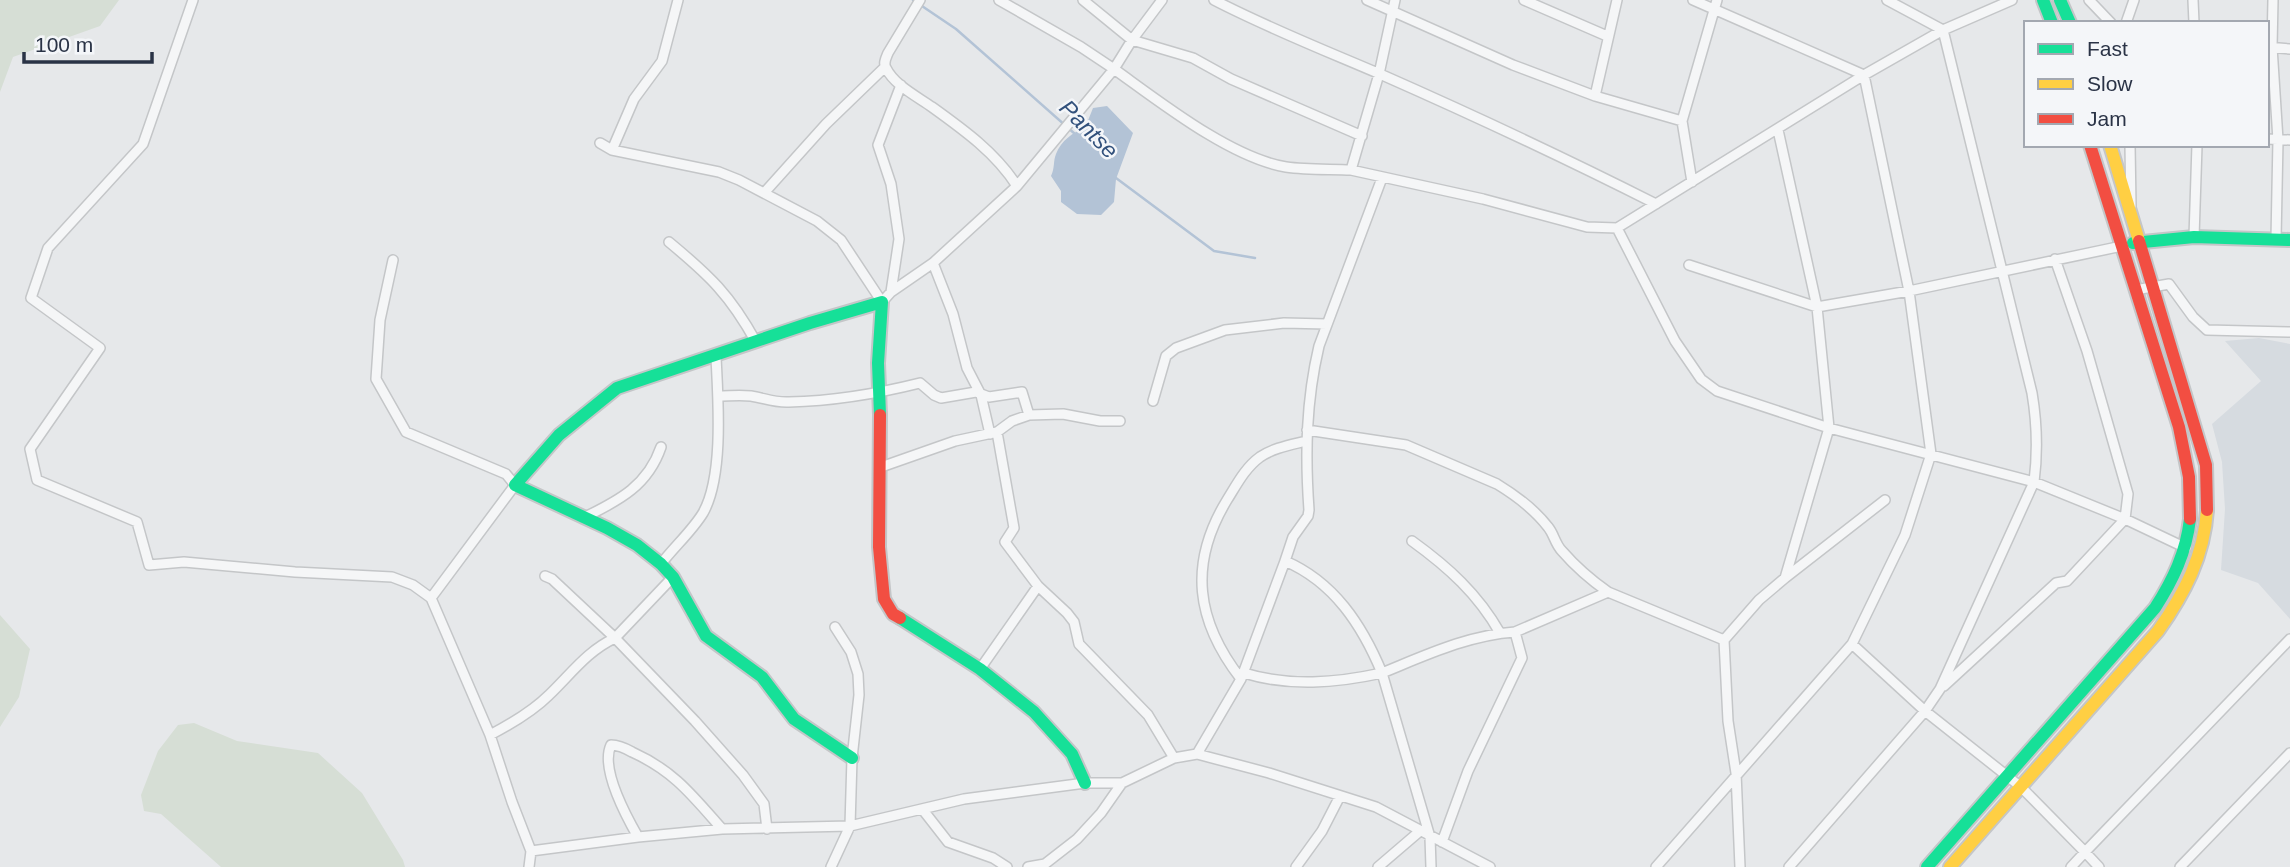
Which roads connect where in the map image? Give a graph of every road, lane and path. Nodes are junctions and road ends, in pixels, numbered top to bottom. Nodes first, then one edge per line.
1 (193, 0) edge
2 (678, 0) edge
3 (920, 0) edge
4 (999, 0) edge
5 (1083, 0) edge
6 (1162, 0) edge
7 (1214, 0) edge
8 (1367, 0) edge
9 (1395, 0) edge
10 (1524, 0) edge
11 (1617, 0) edge
12 (1693, 0) edge
13 (1887, 0) edge
14 (2012, 0) edge
15 (2043, 0) edge
16 (2060, 0) edge
17 (2089, 0) edge
18 (2134, 0) edge
19 (2193, 0) edge
20 (2273, 0) edge
21 (1715, 4) edge
22 (1392, 11) junction
23 (2051, 21) edge
24 (2069, 21) edge
25 (2109, 21) edge
26 (2127, 21) edge
27 (2194, 21) edge
28 (1943, 30) junction
29 (1607, 36) junction
30 (1132, 40) junction
31 (2270, 47) edge
32 (2290, 49) edge
33 (885, 67) junction
34 (1114, 69) junction
35 (1379, 74) junction
36 (1864, 75) junction
37 (901, 85) junction
38 (1595, 96) junction
39 (1682, 121) junction
40 (1778, 130) junction
41 (1362, 136) junction
42 (2272, 139) edge
43 (2290, 140) edge
44 (600, 143) dead end
45 (2091, 147) edge
46 (2111, 147) edge
47 (2130, 147) edge
48 (2197, 147) edge
49 (612, 150) junction
50 (1351, 170) junction
51 (1382, 178) junction
52 (1692, 182) junction
53 (1017, 186) junction
54 (764, 193) junction
55 (1656, 204) junction
56 (2132, 211) junction
57 (1617, 228) junction
58 (2194, 237) junction
59 (2276, 239) junction
60 (2140, 240) junction
61 (2290, 240) edge
62 (668, 242) dead end
63 (2122, 246) junction
64 (2055, 259) junction
65 (393, 260) dead end
66 (933, 263) junction
67 (1689, 265) dead end
68 (2002, 270) junction
69 (2152, 286) junction
70 (2135, 290) junction
71 (1909, 291) junction
72 (887, 297) junction
73 (1817, 307) junction
74 (1327, 324) junction
75 (2290, 332) edge
76 (756, 342) junction
77 (716, 357) junction
78 (878, 393) junction
79 (981, 395) junction
80 (718, 396) junction
81 (1153, 401) dead end
82 (1028, 415) junction
83 (1120, 421) dead end
84 (1829, 428) junction
85 (1307, 430) junction
86 (993, 433) junction
87 (1306, 441) junction
88 (662, 447) dead end
89 (1931, 454) junction
90 (881, 467) junction
91 (2035, 482) junction
92 (514, 485) junction
93 (1885, 500) dead end
94 (585, 517) junction
95 (2125, 519) junction
96 (1412, 541) dead end
97 (2186, 548) junction
98 (1285, 561) junction
99 (661, 564) junction
100 (2178, 573) junction
101 (545, 576) dead end
102 (673, 577) junction
103 (1785, 578) junction
104 (2192, 580) junction
105 (1038, 586) junction
106 (1608, 592) junction
107 (431, 598) junction
108 (835, 627) dead end
109 (1515, 632) junction
110 (1500, 633) junction
111 (615, 638) junction
112 (2290, 639) edge
113 (1724, 640) junction
114 (1852, 644) junction
115 (980, 669) junction
116 (1382, 673) junction
117 (1243, 676) junction
118 (1940, 689) junction
119 (1925, 711) junction
120 (490, 735) junction
121 (2290, 753) edge
122 (1197, 754) junction
123 (852, 758) junction
124 (1174, 758) junction
125 (1736, 773) junction
126 (2006, 775) junction
127 (1085, 783) junction
128 (1122, 783) junction
129 (2021, 787) junction
130 (1340, 796) junction
131 (923, 810) junction
132 (850, 826) junction
133 (722, 829) junction
134 (767, 829) junction
135 (1420, 831) junction
136 (638, 836) junction
137 (1430, 836) junction
138 (1442, 842) junction
139 (531, 851) junction
140 (2085, 852) junction
141 (1043, 865) edge
142 (2181, 866) edge
143 (529, 867) edge
144 (831, 867) edge
145 (1007, 867) edge
146 (1028, 867) edge
147 (1296, 867) edge
148 (1378, 867) edge
149 (1431, 867) edge
150 (1490, 867) edge
151 (1656, 867) edge
152 (1740, 867) edge
153 (1789, 867) edge
154 (1927, 867) edge
155 (1950, 867) edge
156 (2071, 867) edge
157 (2099, 867) edge

1 - 107 street
2 - 49 street
3 - 33 street
4 - 34 street
5 - 30 street
6 - 30 street
7 - 35 street
8 - 22 street
9 - 22 street
10 - 29 street
11 - 29 street
12 - 21 street
13 - 28 street
14 - 28 street
15 - 23 main road
16 - 24 main road
17 - 25 street
18 - 26 street
19 - 27 street
20 - 31 street
21 - 36 street
21 - 39 street
22 - 35 street
22 - 38 street
28 - 36 street
28 - 68 street
29 - 38 street
30 - 34 street
30 - 41 street
31 - 32 street
31 - 42 street
33 - 37 street
33 - 54 street
34 - 50 street
34 - 53 street
35 - 41 street
35 - 55 street
36 - 40 street
36 - 71 street
37 - 53 street
37 - 72 street
38 - 39 street
39 - 52 street
40 - 52 street
40 - 73 street
41 - 50 street
42 - 43 street
42 - 59 street
44 - 49 street
45 - 63 main road
46 - 56 main road
47 - 56 street
48 - 58 street
49 - 54 street
50 - 51 street
51 - 57 street
51 - 74 street
52 - 55 street
53 - 66 street
54 - 72 street
55 - 57 street
56 - 60 main road
57 - 84 street
58 - 59 main road
58 - 60 main road
59 - 61 main road
60 - 63 main road
60 - 69 main road
62 - 76 street
63 - 64 street
63 - 70 main road
64 - 68 street
64 - 95 street
65 - 92 street
66 - 72 street
66 - 79 street
67 - 73 street
68 - 71 street
68 - 91 street
69 - 70 street
69 - 75 street
69 - 104 main road
70 - 97 main road
71 - 73 street
71 - 89 street
72 - 76 main road
72 - 78 main road
73 - 84 street
74 - 81 street
74 - 85 street
76 - 77 main road
77 - 80 street
77 - 92 main road
78 - 79 street
78 - 80 street
78 - 90 main road
79 - 82 street
79 - 86 street
80 - 99 street
82 - 83 street
82 - 86 street
84 - 89 street
84 - 103 street
85 - 87 street
85 - 106 street
86 - 90 street
86 - 105 street
87 - 98 street
87 - 117 street
88 - 94 street
89 - 91 street
89 - 114 street
90 - 115 main road
91 - 95 street
91 - 118 street
92 - 94 main road
92 - 107 street
93 - 103 street
94 - 99 main road
95 - 97 street
95 - 118 street
96 - 110 street
97 - 100 main road
98 - 116 street
98 - 117 street
99 - 102 main road
100 - 104 main road
100 - 126 main road
101 - 111 street
102 - 111 street
102 - 123 main road
103 - 113 street
104 - 129 main road
105 - 115 street
105 - 124 street
106 - 109 street
106 - 113 street
107 - 120 street
108 - 123 street
109 - 110 street
109 - 138 street
110 - 116 street
111 - 120 street
111 - 134 street
112 - 140 street
113 - 125 street
114 - 119 street
114 - 125 street
115 - 127 main road
116 - 117 street
116 - 137 street
117 - 122 street
118 - 119 street
119 - 126 street
119 - 153 street
120 - 139 street
121 - 142 street
122 - 124 street
122 - 130 street
123 - 132 street
124 - 128 street
125 - 151 street
125 - 152 street
126 - 129 street
126 - 154 main road
127 - 128 street
127 - 131 street
128 - 141 street
129 - 140 street
129 - 155 main road
130 - 135 street
130 - 147 street
131 - 132 street
131 - 145 street
132 - 134 street
132 - 144 street
133 - 134 street
133 - 136 street
133 - 136 street
135 - 137 street
135 - 148 street
136 - 139 street
137 - 138 street
137 - 149 street
138 - 150 street
139 - 143 street
140 - 156 street
140 - 157 street
141 - 146 street

